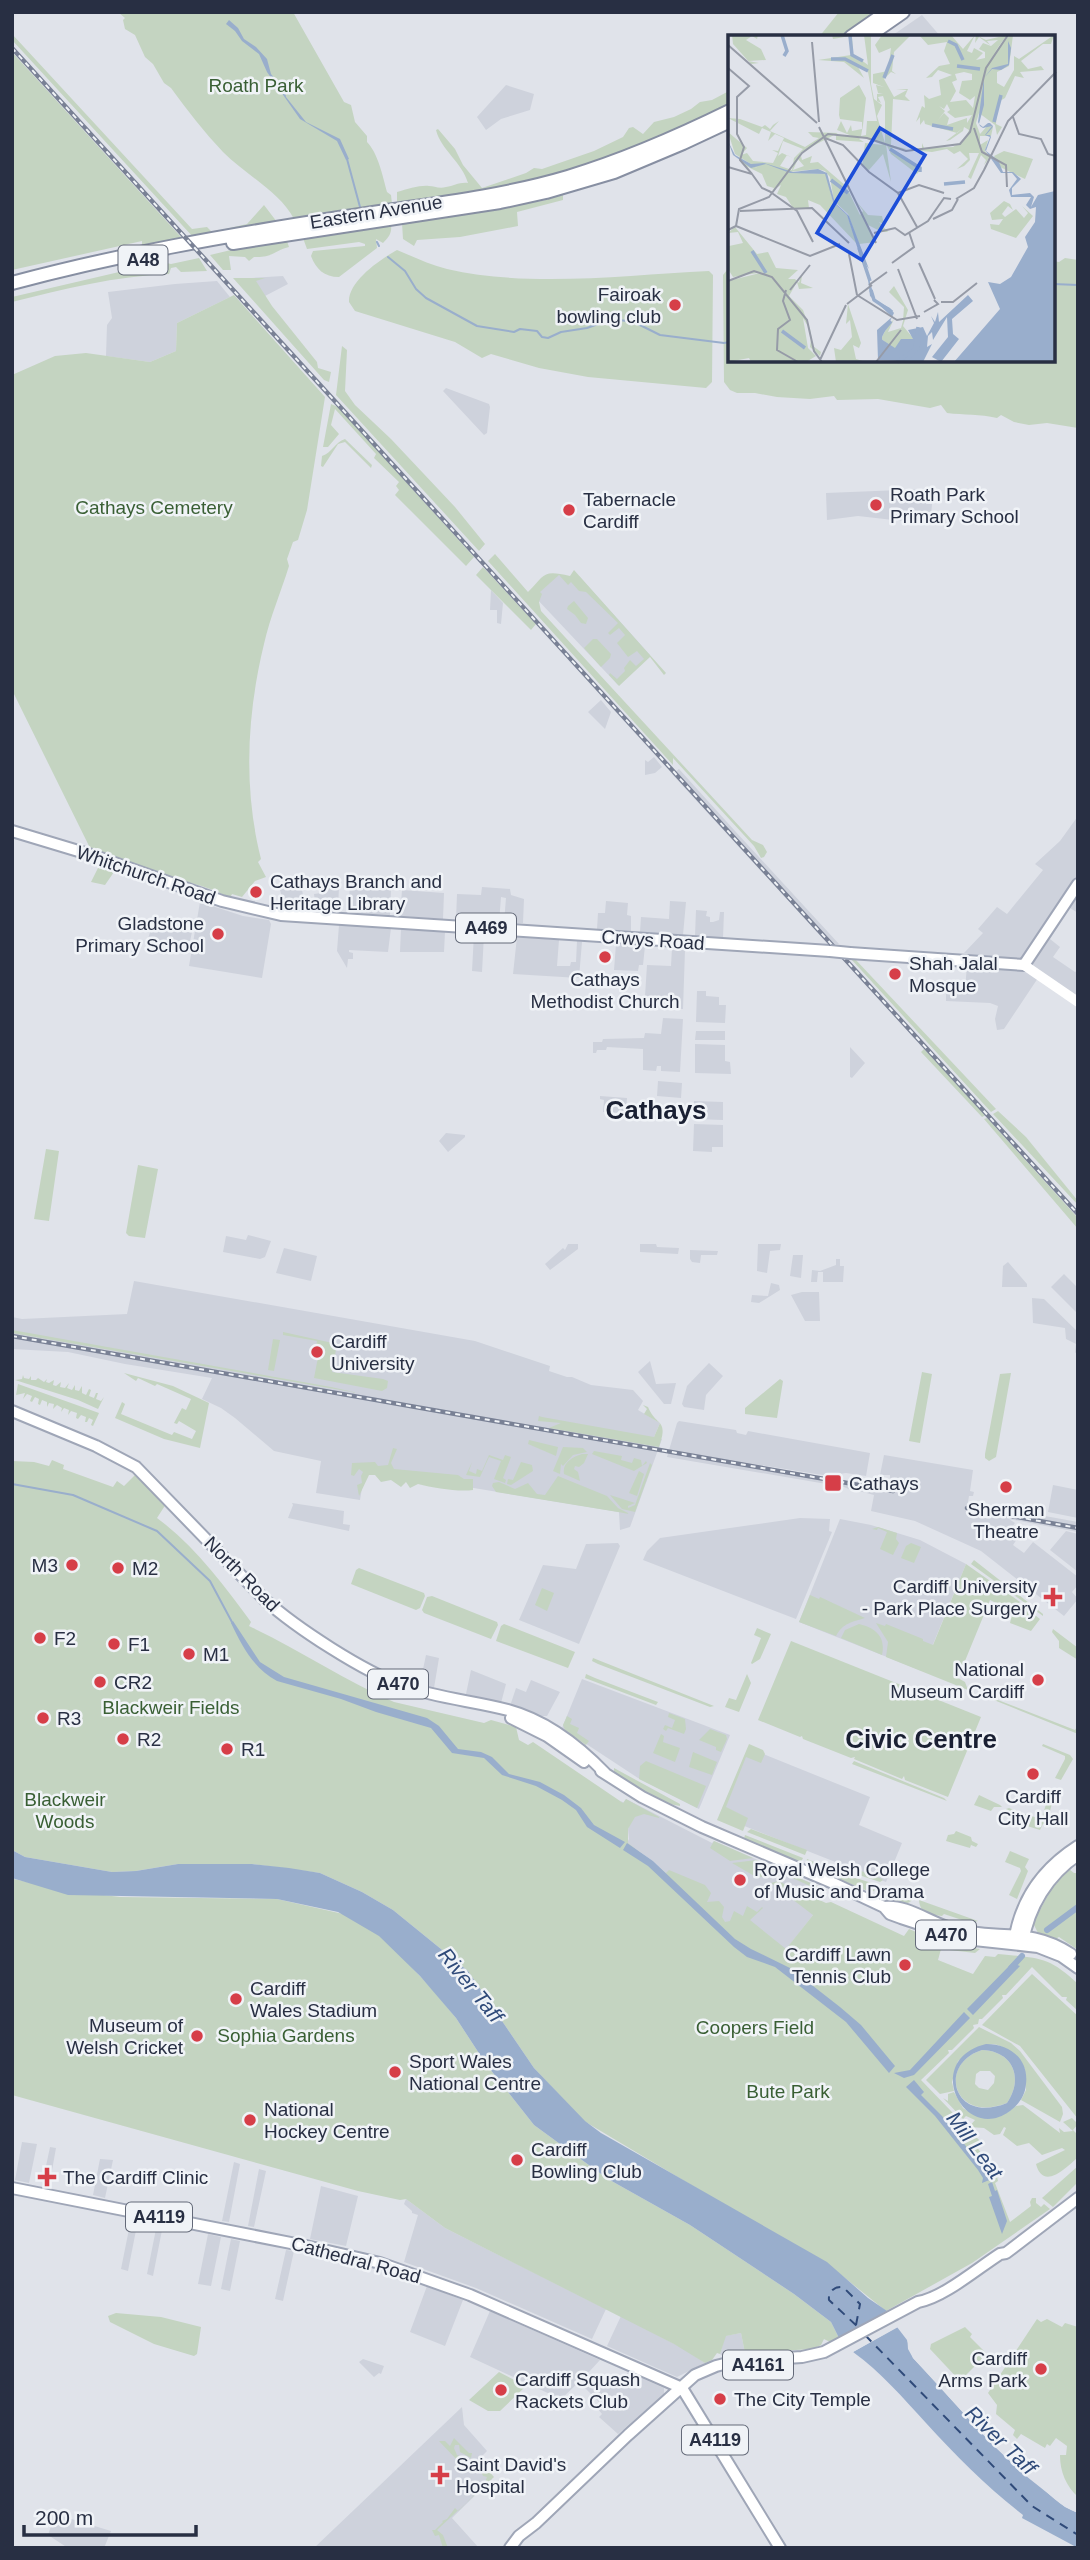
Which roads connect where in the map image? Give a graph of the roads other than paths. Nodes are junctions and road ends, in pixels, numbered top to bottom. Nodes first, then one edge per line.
1 (887, 12) edge
2 (903, 12) edge
3 (854, 35) edge
4 (870, 35) edge
5 (728, 112) edge
6 (728, 122) edge
7 (409, 211) junction
8 (273, 232) junction
9 (12, 283) edge
10 (12, 292) edge
11 (12, 831) edge
12 (1078, 884) edge
13 (281, 915) joint
14 (1024, 965) junction
15 (1078, 1002) edge
16 (12, 1411) edge
17 (1078, 1846) edge
18 (1078, 1855) edge
19 (1019, 1940) junction
20 (1078, 1959) edge
21 (1078, 1968) edge
22 (12, 2188) edge
23 (1078, 2197) edge
24 (682, 2388) junction
25 (747, 2492) junction
26 (534, 2524) junction
27 (514, 2546) edge
28 (780, 2548) edge
29 (788, 2548) edge

1 - 3 highway
2 - 4 highway
5 - 7 highway, Eastern Avenue / A48
6 - 7 highway, Eastern Avenue / A48
7 - 8 highway, Eastern Avenue / A48
8 - 9 highway, Eastern Avenue / A48
8 - 10 highway, Eastern Avenue / A48
11 - 13 main road, Whitchurch Road / A469
12 - 14 main road
13 - 14 main road, Crwys Road / A469, bridge
14 - 15 main road
16 - 19 main road, North Road / A470
17 - 19 main road
18 - 19 main road
19 - 20 main road, North Road
19 - 21 main road, North Road
22 - 24 main road, Cathedral Road / A4119
23 - 24 main road, A4161
24 - 25 main road, A4119
24 - 26 main road, A4161
25 - 28 main road, A4119
25 - 29 main road, A4119
26 - 27 main road, A4161
26 - 27 main road, A4161

